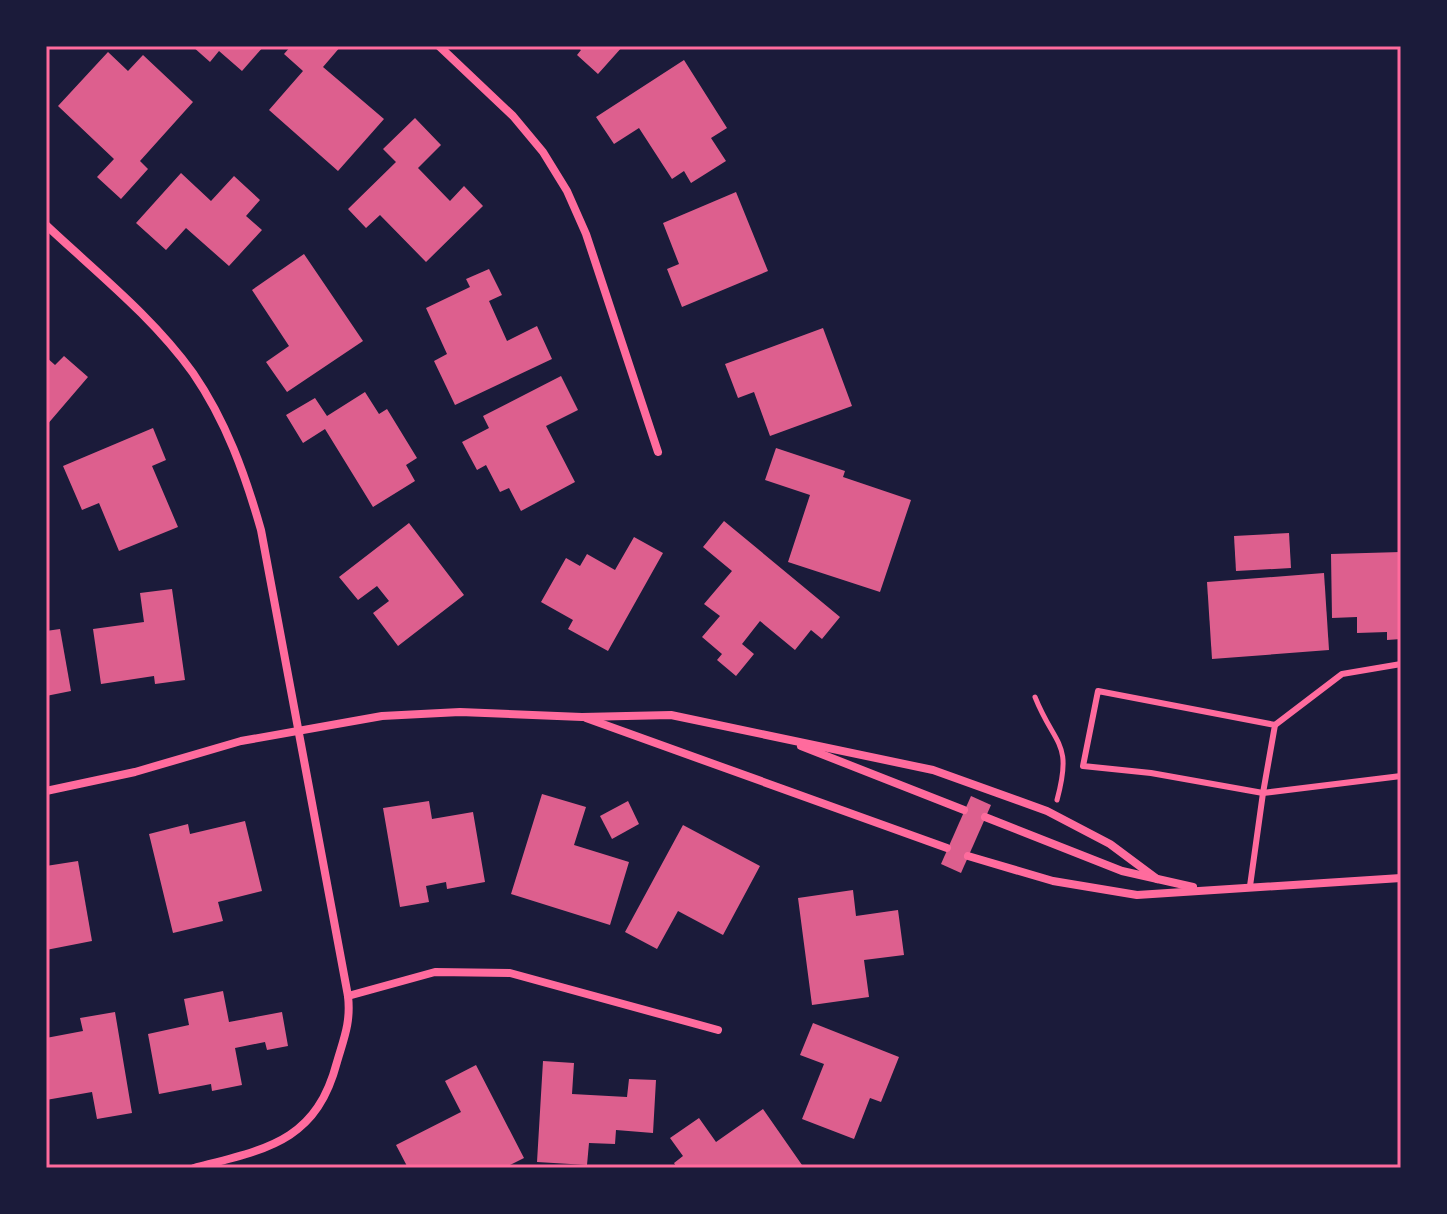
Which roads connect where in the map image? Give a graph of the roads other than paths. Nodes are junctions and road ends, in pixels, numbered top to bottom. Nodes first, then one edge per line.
1 (439, 46) edge
2 (46, 225) edge
3 (658, 452) dead end
4 (1401, 664) edge
5 (582, 717) junction
6 (1275, 725) junction
7 (297, 728) junction
8 (778, 736) junction
9 (1401, 776) edge
10 (46, 791) edge
11 (1263, 793) junction
12 (964, 810) dead end
13 (985, 817) dead end
14 (947, 848) dead end
15 (968, 856) dead end
16 (1401, 878) edge
17 (1157, 879) junction
18 (1250, 886) junction
19 (1202, 889) junction
20 (348, 996) junction
21 (718, 1030) dead end
22 (194, 1168) edge

1 - 3 street
2 - 7 street
4 - 6 lane
5 - 7 street
5 - 8 street
5 - 14 street
6 - 11 lane
6 - 11 lane
7 - 10 street
7 - 20 street
8 - 12 street
8 - 17 street
9 - 11 lane
11 - 18 lane
13 - 17 street
15 - 19 street
16 - 18 street
17 - 19 street
18 - 19 street
20 - 21 street
20 - 22 street

